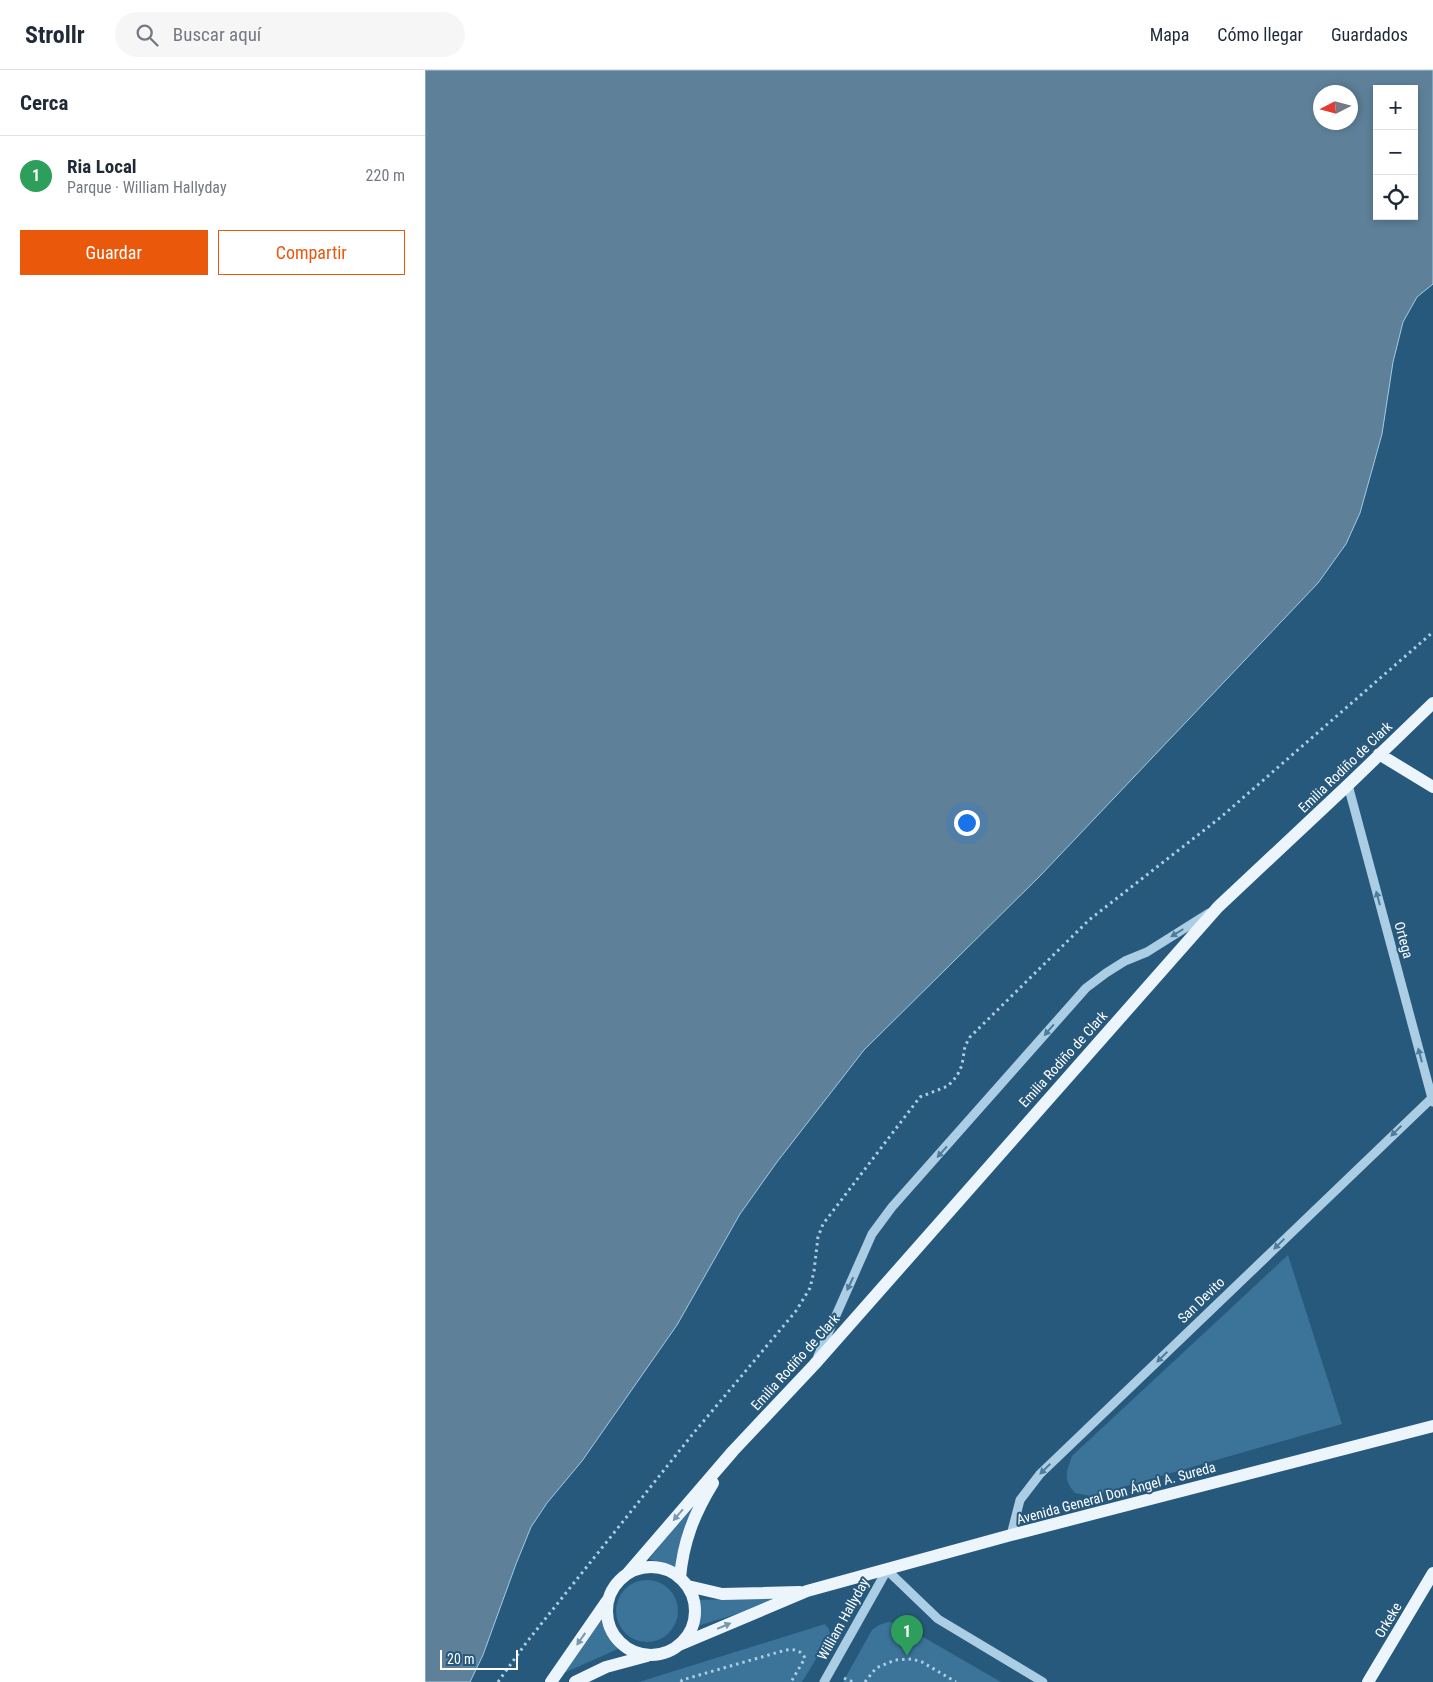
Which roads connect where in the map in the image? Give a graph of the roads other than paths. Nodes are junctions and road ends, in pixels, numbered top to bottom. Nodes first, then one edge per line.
1 (1433, 703) edge
2 (1379, 754) junction
3 (1348, 785) junction
4 (1433, 787) edge
5 (1218, 907) junction
6 (1432, 1100) edge
7 (814, 1365) junction
8 (1433, 1426) edge
9 (733, 1451) junction
10 (1011, 1536) junction
11 (887, 1570) junction
12 (628, 1573) junction
13 (1433, 1573) edge
14 (684, 1582) junction
15 (807, 1591) junction
16 (608, 1599) junction
17 (679, 1645) junction
18 (650, 1655) junction
19 (551, 1682) edge
20 (575, 1682) edge
21 (824, 1682) edge
22 (1043, 1682) edge
23 (1368, 1682) edge

1 - 2 main road, Emilia Rodiño de Clark
2 - 3 main road, Emilia Rodiño de Clark
2 - 4 main road
3 - 5 main road, Emilia Rodiño de Clark
6 -> 3 street, Ortega
5 - 7 main road, Emilia Rodiño de Clark
5 -> 7 street
6 -> 10 street, San Devito
7 - 9 main road, Emilia Rodiño de Clark
8 - 10 main road, Avenida General Don Ángel A. Sureda
9 -> 12 main road, Emilia Rodiño de Clark
9 - 14 main road, Emilia Rodiño de Clark
10 - 11 main road, Avenida General Don Ángel A. Sureda
11 - 15 main road, Avenida General Don Ángel A. Sureda
11 - 21 street, William Hallyday
11 - 22 street
12 - 14 main road
12 - 16 main road
13 - 23 main road, Orkeke
14 - 15 main road, Avenida General Don Ángel A. Sureda
14 - 17 main road
17 -> 15 main road, Avenida General Don Ángel A. Sureda
16 - 18 main road
16 -> 19 main road
17 - 18 main road
18 - 20 main road

